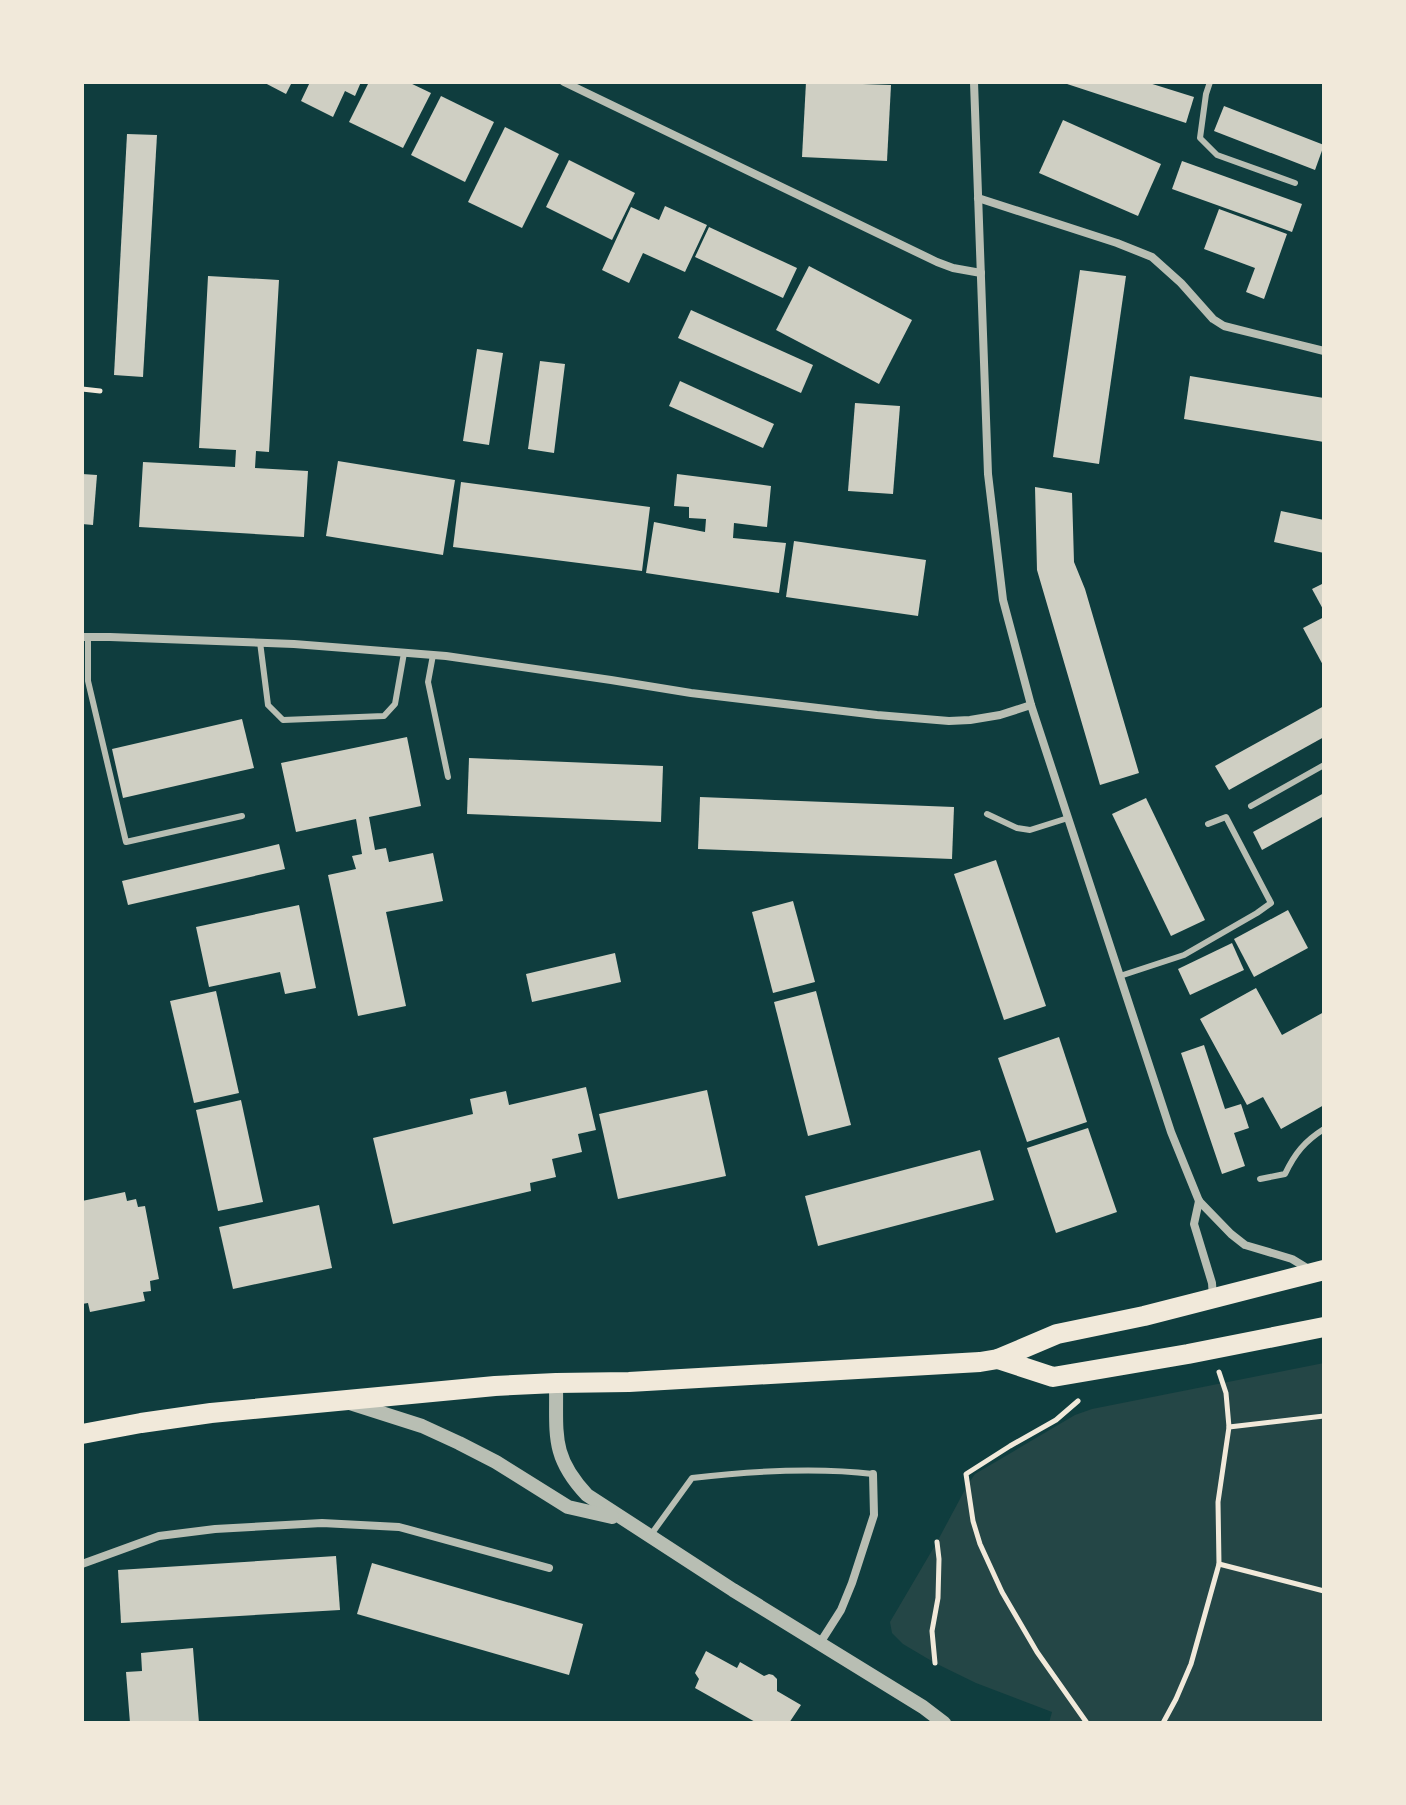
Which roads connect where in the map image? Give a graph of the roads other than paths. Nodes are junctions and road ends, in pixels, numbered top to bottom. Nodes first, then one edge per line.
1 (564, 82) edge
2 (974, 82) edge
3 (1210, 82) edge
4 (1295, 183) dead end
5 (978, 198) junction
6 (981, 273) junction
7 (1324, 351) edge
8 (85, 637) edge
9 (260, 642) junction
10 (404, 653) junction
11 (433, 655) junction
12 (1031, 705) junction
13 (1324, 765) edge
14 (448, 777) dead end
15 (1251, 806) dead end
16 (987, 814) dead end
17 (242, 816) dead end
18 (1068, 818) junction
19 (1208, 824) dead end
20 (1120, 976) junction
21 (1324, 1129) edge
22 (1260, 1179) dead end
23 (1199, 1201) junction
24 (1319, 1271) edge
25 (1213, 1299) junction
26 (1324, 1327) edge
27 (998, 1359) junction
28 (556, 1383) junction
29 (339, 1400) junction
30 (82, 1434) edge
31 (873, 1474) joint
32 (624, 1519) junction
33 (650, 1536) junction
34 (82, 1564) edge
35 (549, 1568) dead end
36 (820, 1643) junction
37 (944, 1723) edge

1 - 6 street
2 - 5 street
3 - 4 lane
5 - 6 street
5 - 7 street
6 - 12 street
8 - 9 street
8 - 17 lane
9 - 10 street
9 - 10 lane
10 - 11 street
11 - 12 street
11 - 14 lane
12 - 18 street
13 - 15 lane
16 - 18 lane
18 - 20 street
19 - 20 lane
20 - 23 street
21 - 22 lane
23 - 24 street
23 - 25 street
24 - 25 main road
25 - 27 main road
26 - 27 main road
27 - 28 main road
28 - 29 main road
28 - 32 street
29 - 30 main road
29 - 32 street
31 - 33 lane
31 - 36 street
32 - 33 street
33 - 36 street
34 - 35 street
36 - 37 street

